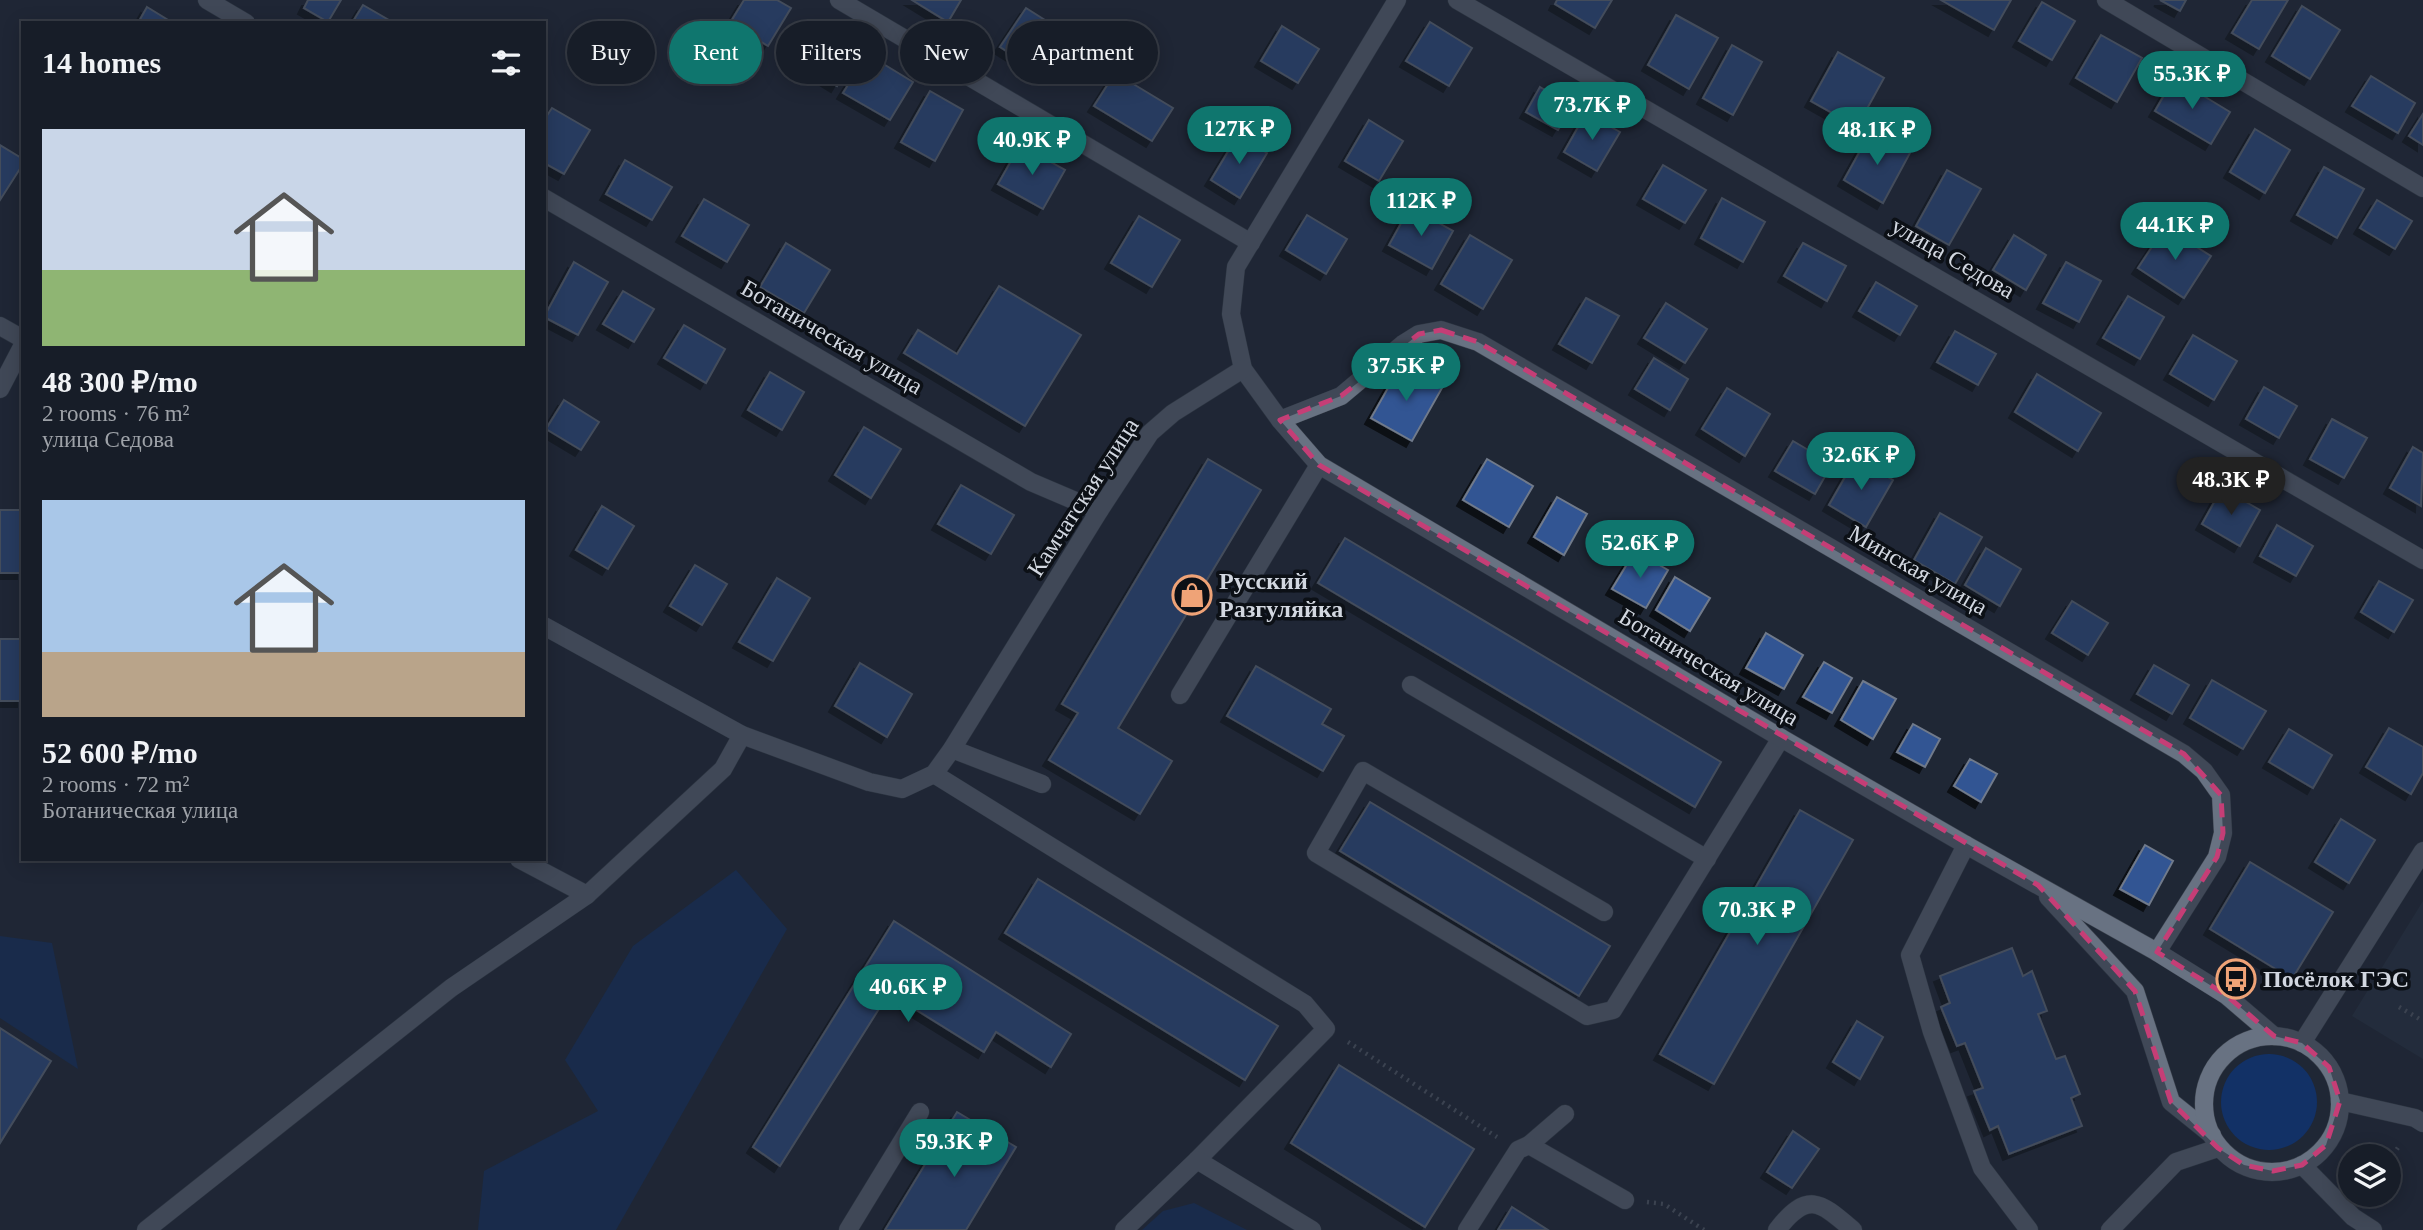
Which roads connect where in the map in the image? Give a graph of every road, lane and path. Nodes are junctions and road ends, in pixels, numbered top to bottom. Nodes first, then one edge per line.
1 (207, 0) edge
2 (839, 0) edge
3 (1397, 0) edge
4 (1457, 0) edge
5 (2106, 0) edge
6 (243, 21) edge
7 (2423, 188) edge
8 (546, 199) edge
9 (1251, 243) junction
10 (0, 326) edge
11 (21, 338) edge
12 (21, 349) edge
13 (1243, 369) junction
14 (0, 389) edge
15 (1280, 420) junction
16 (1319, 465) junction
17 (1099, 511) junction
18 (2423, 560) edge
19 (546, 627) edge
20 (1412, 685) dead end
21 (1180, 695) dead end
22 (742, 735) junction
23 (1781, 738) junction
24 (953, 750) junction
25 (934, 774) junction
26 (1042, 784) dead end
27 (1966, 845) junction
28 (2423, 850) edge
29 (1707, 859) junction
30 (523, 861) edge
31 (2038, 885) junction
32 (587, 895) junction
33 (1604, 912) dead end
34 (2157, 952) junction
35 (2399, 1007) dead end
36 (2423, 1021) edge
37 (1326, 1029) junction
38 (2274, 1036) junction
39 (2302, 1043) junction
40 (2340, 1101) junction
41 (920, 1112) dead end
42 (1565, 1114) dead end
43 (2423, 1123) edge
44 (2215, 1142) junction
45 (1523, 1148) junction
46 (1197, 1160) junction
47 (2302, 1164) junction
48 (1625, 1200) joint
49 (146, 1230) edge
50 (848, 1230) edge
51 (1124, 1230) edge
52 (1312, 1230) edge
53 (1467, 1230) edge
54 (1704, 1230) edge
55 (1777, 1230) edge
56 (1853, 1230) edge
57 (2029, 1230) edge
58 (2110, 1230) edge
59 (2373, 1230) edge

1 - 6 street
2 - 9 street
3 - 9 street
4 - 18 street, улица Седова
5 - 7 street
8 - 17 street, Ботаническая улица
9 - 13 street
10 - 11 street
12 - 14 street
13 - 15 street, Ботаническая улица
13 - 17 street, Камчатская улица
15 - 16 street, Ботаническая улица
15 - 34 street, Минская улица
16 - 21 street
16 - 23 street, Ботаническая улица
17 - 24 street, Камчатская улица
19 - 22 street
20 - 29 street
22 - 25 street
22 - 32 street
23 - 27 street, Ботаническая улица
23 - 29 street
24 - 25 street, Камчатская улица
24 - 26 street
25 - 37 street
27 - 31 street, Ботаническая улица
27 - 57 street
28 - 39 street
29 - 33 street
30 - 32 street
31 - 34 street, Ботаническая улица
31 - 44 street, Ботаническая улица
32 - 49 street
34 - 38 street, Ботаническая улица
35 - 36 path
37 - 45 path
37 - 46 street
38 - 39 street
38 - 44 street
39 - 40 street
40 - 43 street
40 - 47 street
41 - 50 street
42 - 45 street
44 - 47 street
44 - 58 street
45 - 48 street
45 - 53 street
46 - 51 street
46 - 52 street
47 - 59 street
48 - 54 path
55 - 56 street

